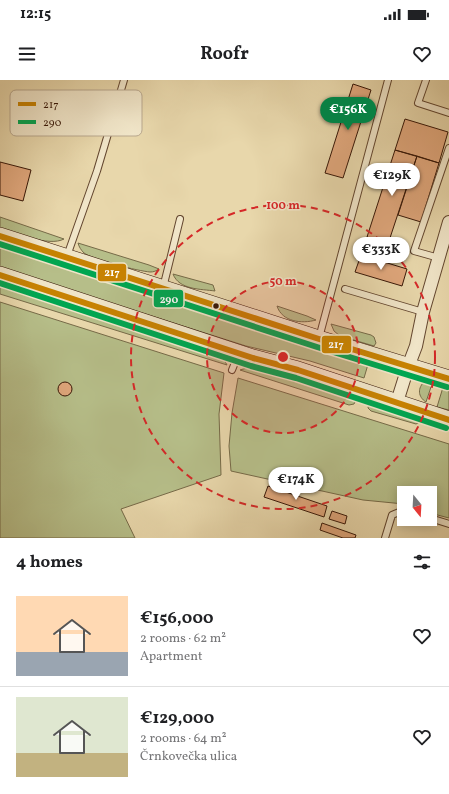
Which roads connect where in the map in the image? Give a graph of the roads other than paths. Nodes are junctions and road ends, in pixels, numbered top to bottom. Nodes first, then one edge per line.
1 (124, 80) edge
2 (388, 80) edge
3 (426, 80) edge
4 (121, 90) edge
5 (449, 113) edge
6 (107, 136) edge
7 (449, 148) edge
8 (180, 219) dead end
9 (449, 222) edge
10 (0, 236) edge
11 (67, 257) junction
12 (438, 258) junction
13 (0, 275) edge
14 (163, 289) junction
15 (345, 289) dead end
16 (423, 312) junction
17 (319, 339) junction
18 (238, 353) junction
19 (408, 367) junction
20 (232, 370) dead end
21 (449, 379) edge
22 (397, 402) junction
23 (449, 420) edge
24 (397, 514) edge
25 (437, 520) edge
26 (449, 524) edge
27 (385, 538) edge

1 - 4 lane
2 - 17 lane
3 - 5 lane
6 - 11 lane
7 - 12 lane
8 - 14 lane
9 - 12 street
10 - 11 main road
11 - 14 main road
12 - 16 street
13 - 18 main road
14 - 17 main road
15 - 16 lane
16 - 19 street
17 - 19 main road
18 - 20 lane
18 - 22 main road
19 - 21 main road
19 - 22 street
22 - 23 main road
24 - 27 lane
25 - 26 lane

